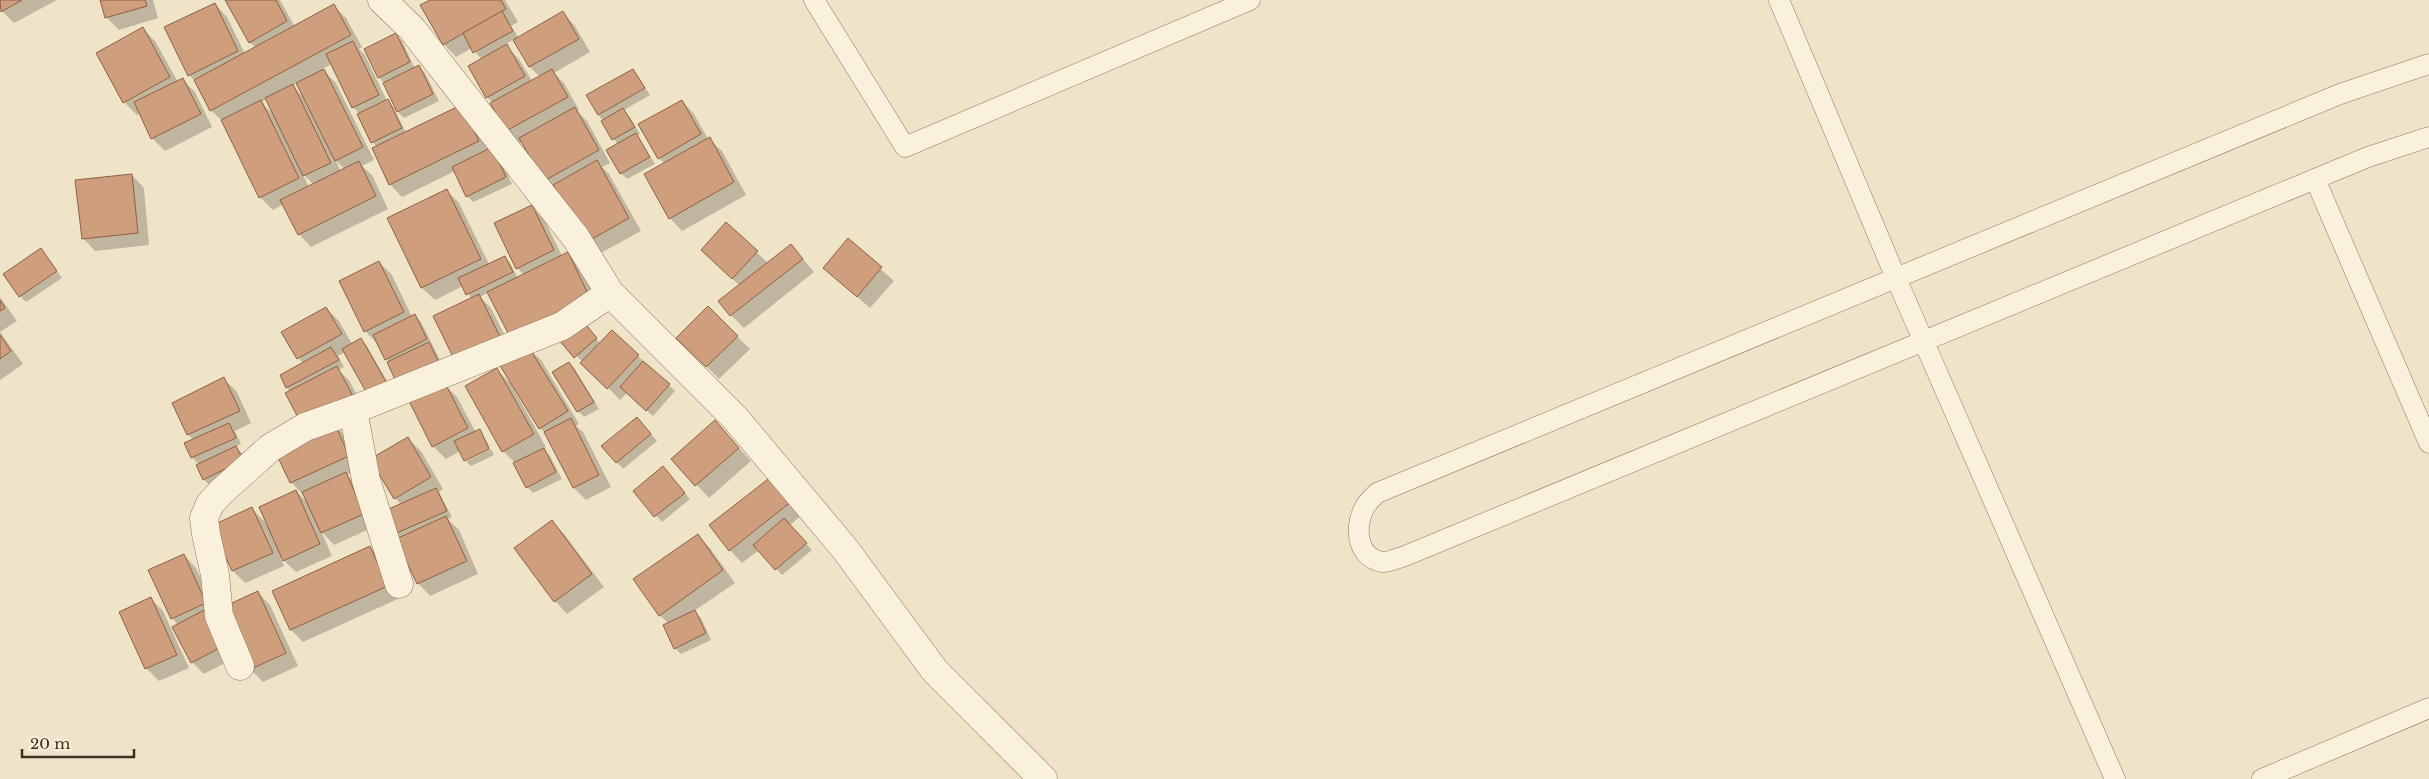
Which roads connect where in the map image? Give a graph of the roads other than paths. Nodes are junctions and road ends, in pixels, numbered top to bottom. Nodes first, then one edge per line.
1 (382, 0) edge
2 (814, 0) edge
3 (1250, 0) edge
4 (1779, 0) edge
5 (2429, 64) edge
6 (2429, 137) edge
7 (2315, 178) junction
8 (1896, 278) junction
9 (610, 293) junction
10 (1924, 341) junction
11 (353, 410) junction
12 (2429, 443) edge
13 (399, 584) dead end
14 (240, 666) dead end
15 (2429, 708) edge
16 (1043, 779) edge
17 (2115, 779) edge
18 (2262, 779) edge

1 - 9 street
2 - 3 lane
4 - 8 lane
5 - 8 lane
6 - 7 lane
7 - 10 lane
7 - 12 lane
8 - 10 lane
8 - 10 lane
9 - 11 street
9 - 16 street
10 - 17 lane
11 - 13 street
11 - 14 street
15 - 18 lane

